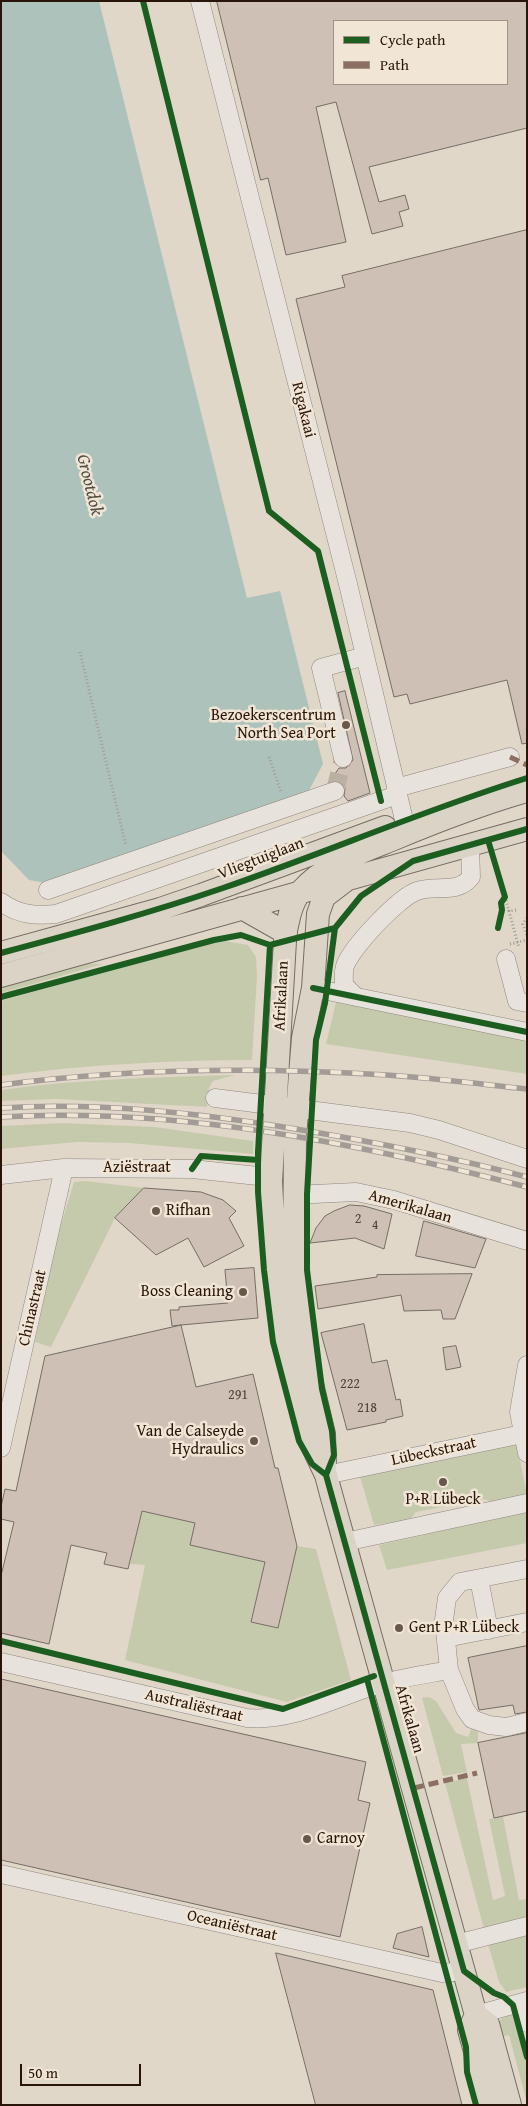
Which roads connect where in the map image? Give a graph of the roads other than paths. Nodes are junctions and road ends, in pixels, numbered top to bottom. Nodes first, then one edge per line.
1 (200, 1) edge
2 (364, 656) junction
3 (510, 756) dead end
4 (342, 758) tunnel mouth
5 (527, 778) edge
6 (527, 788) edge
7 (335, 791) dead end
8 (397, 791) junction
9 (404, 820) junction
10 (527, 829) edge
11 (470, 845) junction
12 (266, 872) junction
13 (345, 880) junction
14 (48, 890) dead end
15 (300, 893) junction
16 (1, 902) edge
17 (242, 908) junction
18 (286, 933) junction
19 (317, 933) junction
20 (1, 953) edge
21 (506, 959) dead end
22 (1, 976) edge
23 (313, 988) junction
24 (356, 997) junction
25 (527, 1003) edge
26 (527, 1032) edge
27 (215, 1098) dead end
28 (287, 1107) junction
29 (527, 1159) edge
30 (64, 1168) junction
31 (1, 1175) edge
32 (271, 1181) junction
33 (293, 1195) junction
34 (527, 1241) edge
35 (527, 1366) edge
36 (525, 1433) edge
37 (1, 1448) edge
38 (527, 1453) edge
39 (326, 1475) junction
40 (527, 1503) edge
41 (345, 1542) junction
42 (526, 1574) edge
43 (479, 1578) junction
44 (527, 1622) edge
45 (489, 1630) junction
46 (446, 1638) junction
47 (1, 1662) edge
48 (449, 1670) junction
49 (384, 1683) junction
50 (527, 1722) edge
51 (1, 1874) edge
52 (527, 1926) edge
53 (456, 1944) junction
54 (464, 1971) junction
55 (524, 2002) edge
56 (476, 2015) junction
57 (527, 2023) edge
58 (490, 2105) edge
59 (510, 2105) edge

1 - 2 street, Rigakaai
2 - 4 street
2 - 8 street, Rigakaai
3 - 8 street
5 - 9 main road, Vliegtuiglaan
6 - 15 main road
7 - 14 street
8 - 9 street, Rigakaai
8 - 16 street
9 - 12 main road, Vliegtuiglaan
10 - 11 main road
11 - 13 main road
11 - 24 street
12 - 15 main road
12 - 20 main road, Vliegtuiglaan
13 - 15 main road
13 - 19 main road
15 - 17 main road
15 - 18 main road, Afrikalaan
15 - 19 main road, Afrikalaan
17 - 18 main road
17 - 22 main road
18 - 28 main road, Afrikalaan
19 - 23 main road, Afrikalaan
21 - 25 street
23 - 24 street
23 - 28 main road, Afrikalaan
24 - 26 street
27 - 28 street
28 - 29 street
28 - 32 main road, Afrikalaan
28 - 33 main road, Afrikalaan
30 - 31 street, Aziëstraat
30 - 32 street, Aziëstraat
30 - 37 street, Chinastraat
32 - 39 main road, Afrikalaan
33 - 34 street, Amerikalaan
33 - 39 main road, Afrikalaan
35 - 36 street
36 - 38 street
36 - 39 street, Lübeckstraat
39 - 41 main road, Afrikalaan
40 - 41 street
41 - 49 main road, Afrikalaan
42 - 43 street
43 - 45 street
43 - 46 street
44 - 45 street
45 - 46 street
46 - 48 street
47 - 49 street, Australiëstraat
48 - 49 street, Australiëstraat
48 - 50 street
49 - 53 main road, Afrikalaan
51 - 54 street, Oceaniëstraat
52 - 53 street
53 - 54 main road, Afrikalaan
54 - 56 main road, Afrikalaan
55 - 56 street
55 - 57 street
56 - 58 main road, Afrikalaan
56 - 59 main road, Afrikalaan

